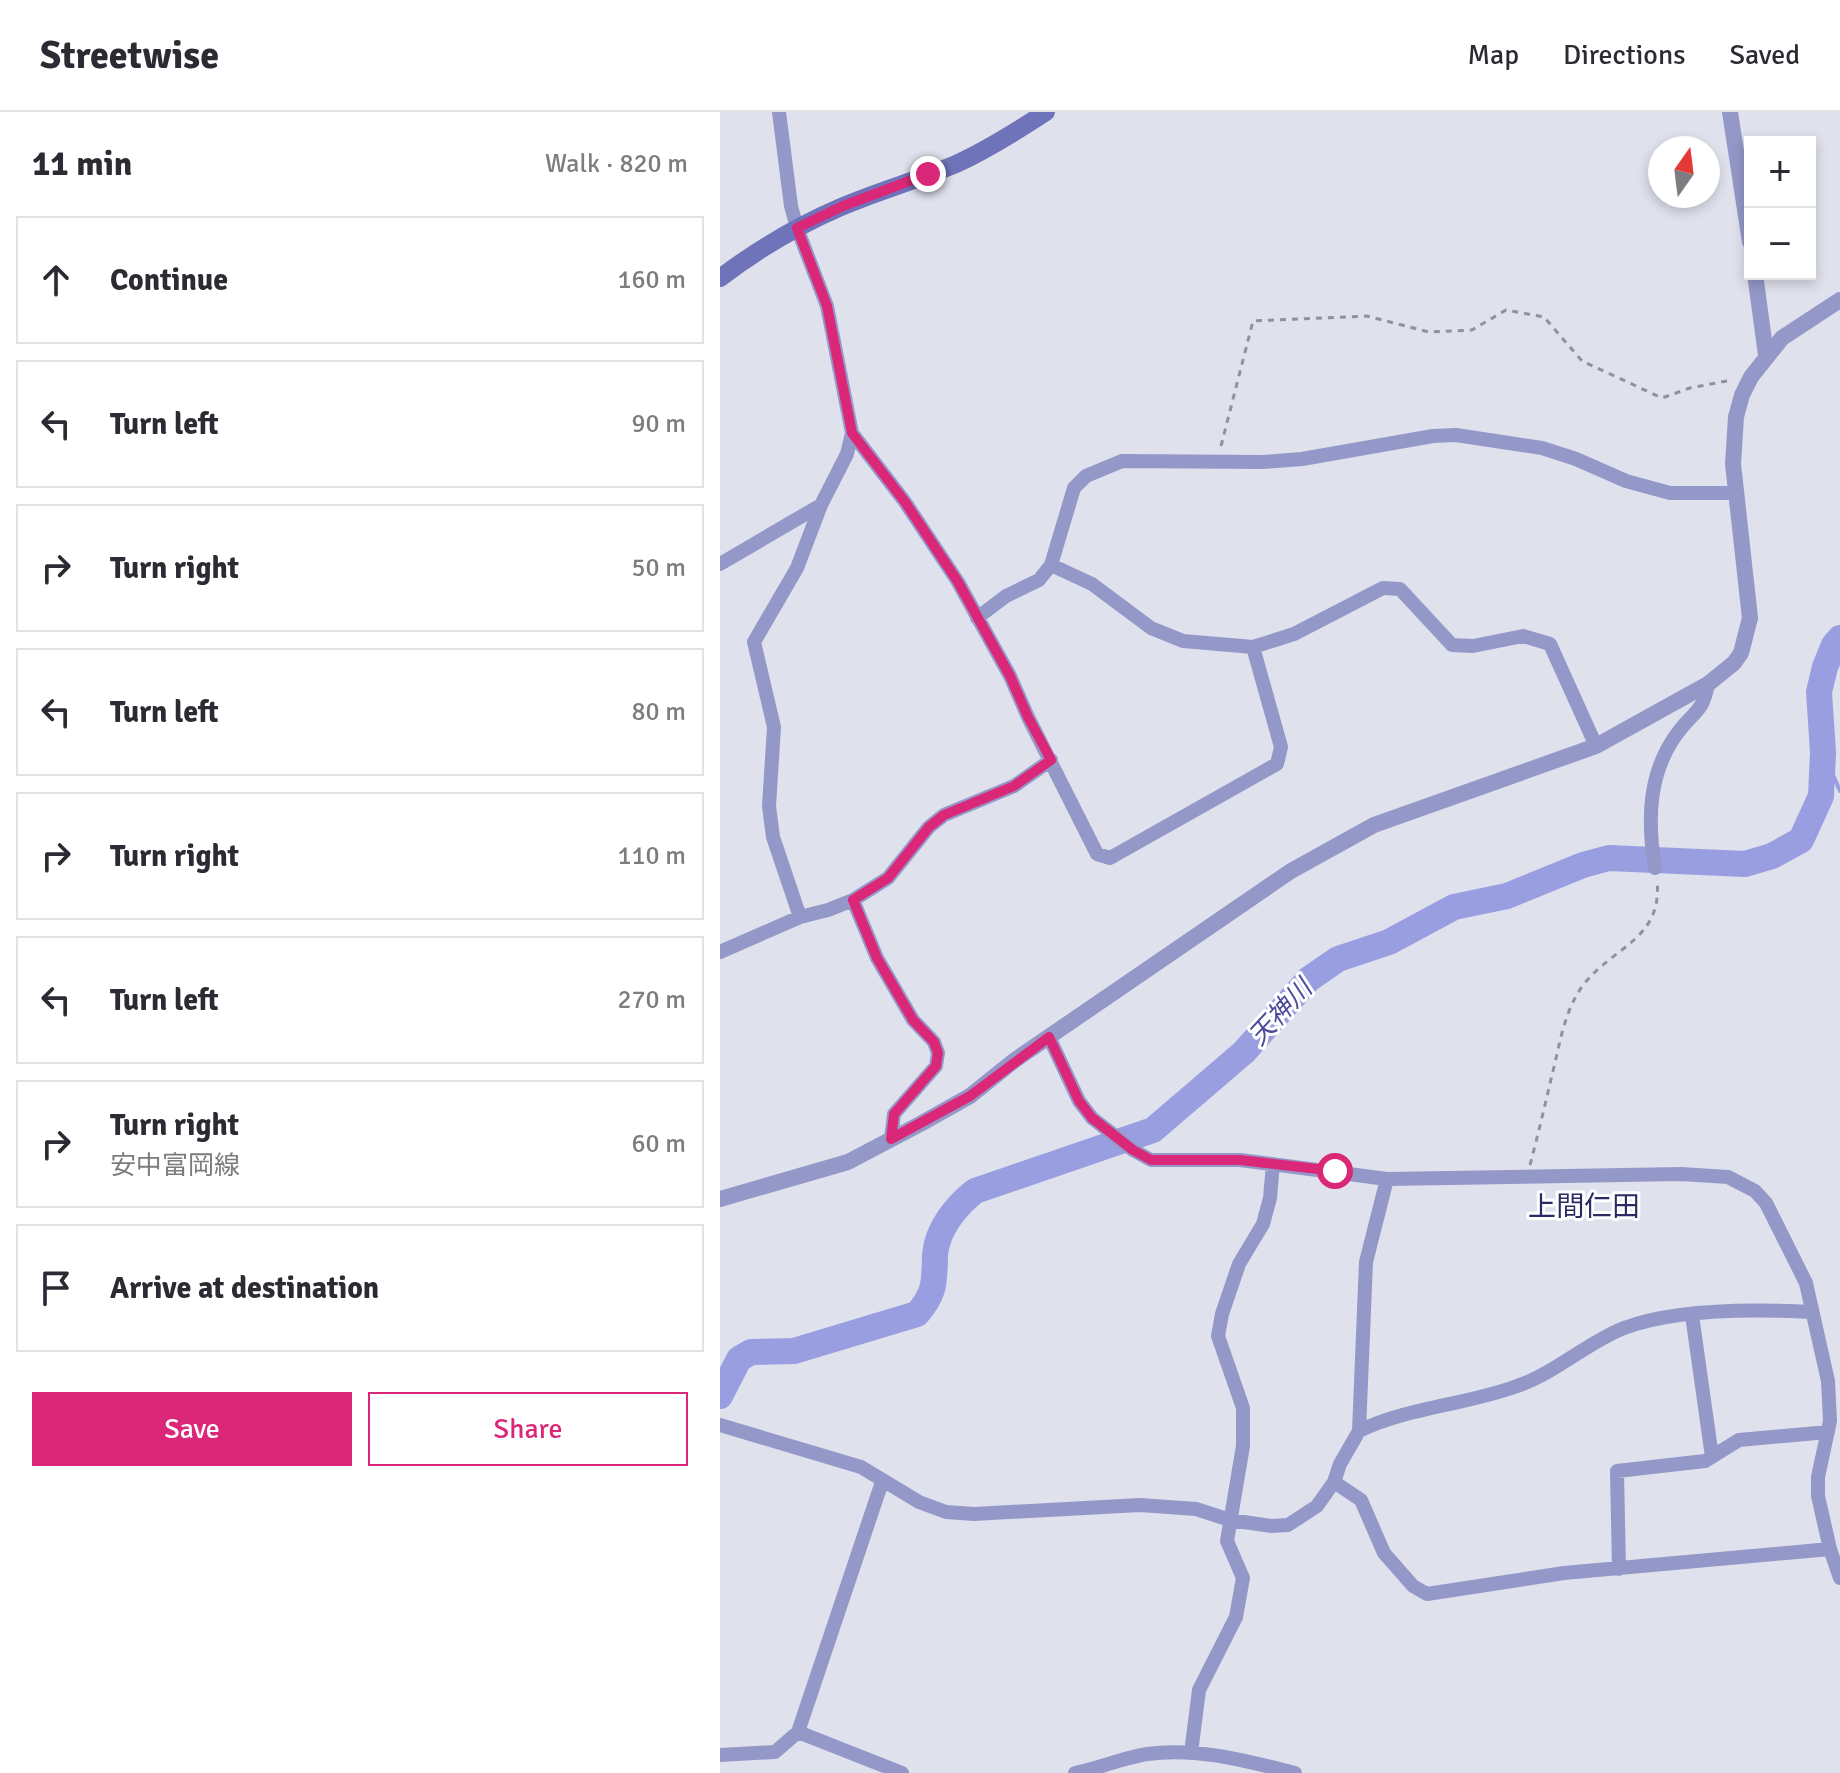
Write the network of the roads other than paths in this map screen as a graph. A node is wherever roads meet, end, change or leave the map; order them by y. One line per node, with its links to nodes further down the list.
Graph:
1 (779, 112): 5 (street)
2 (1046, 112): 5 (main road)
3 (1730, 112): 4 (street)
4 (1745, 208)
5 (797, 228): 6 (main road); 10 (street)
6 (720, 278)
7 (1756, 280): 9 (street)
8 (1840, 300): 9 (street)
9 (1766, 355): 11 (street)
10 (852, 433): 12 (street); 15 (street)
11 (1736, 493): 14 (street); 17 (street)
12 (821, 505): 13 (street); 22 (street)
13 (720, 564)
14 (1051, 565): 15 (street); 16 (street)
15 (977, 618): 19 (street)
16 (1253, 647): 18 (street); 19 (street)
17 (1708, 684): 18 (street); 20 (street)
18 (1596, 746): 24 (street)
19 (1051, 760): 21 (street)
20 (1655, 868)
21 (853, 900): 22 (street); 25 (street)
22 (800, 917): 23 (street)
23 (720, 952)
24 (1049, 1037): 25 (street); 26 (street)
25 (891, 1139): 28 (street)
26 (1273, 1164): 27 (street); 37 (street)
27 (1387, 1179): 29 (street); 33 (street)
28 (720, 1199)
29 (1812, 1312): 30 (street); 32 (street)
30 (1692, 1315): 33 (street); 34 (street)
31 (720, 1425): 35 (street)
32 (1833, 1425): 34 (street); 38 (street)
33 (1359, 1431): 36 (street)
34 (1712, 1457): 39 (street)
35 (882, 1482): 37 (street); 41 (street)
36 (1334, 1482): 37 (street); 39 (street)
37 (1230, 1520): 42 (street)
38 (1830, 1549): 39 (street); 40 (street)
39 (1619, 1569)
40 (1840, 1578)
41 (798, 1732): 43 (street); 45 (street)
42 (1191, 1753): 44 (street); 47 (street)
43 (720, 1755)
44 (1101, 1770): 46 (street)
45 (902, 1773)
46 (1075, 1773)
47 (1295, 1773)

